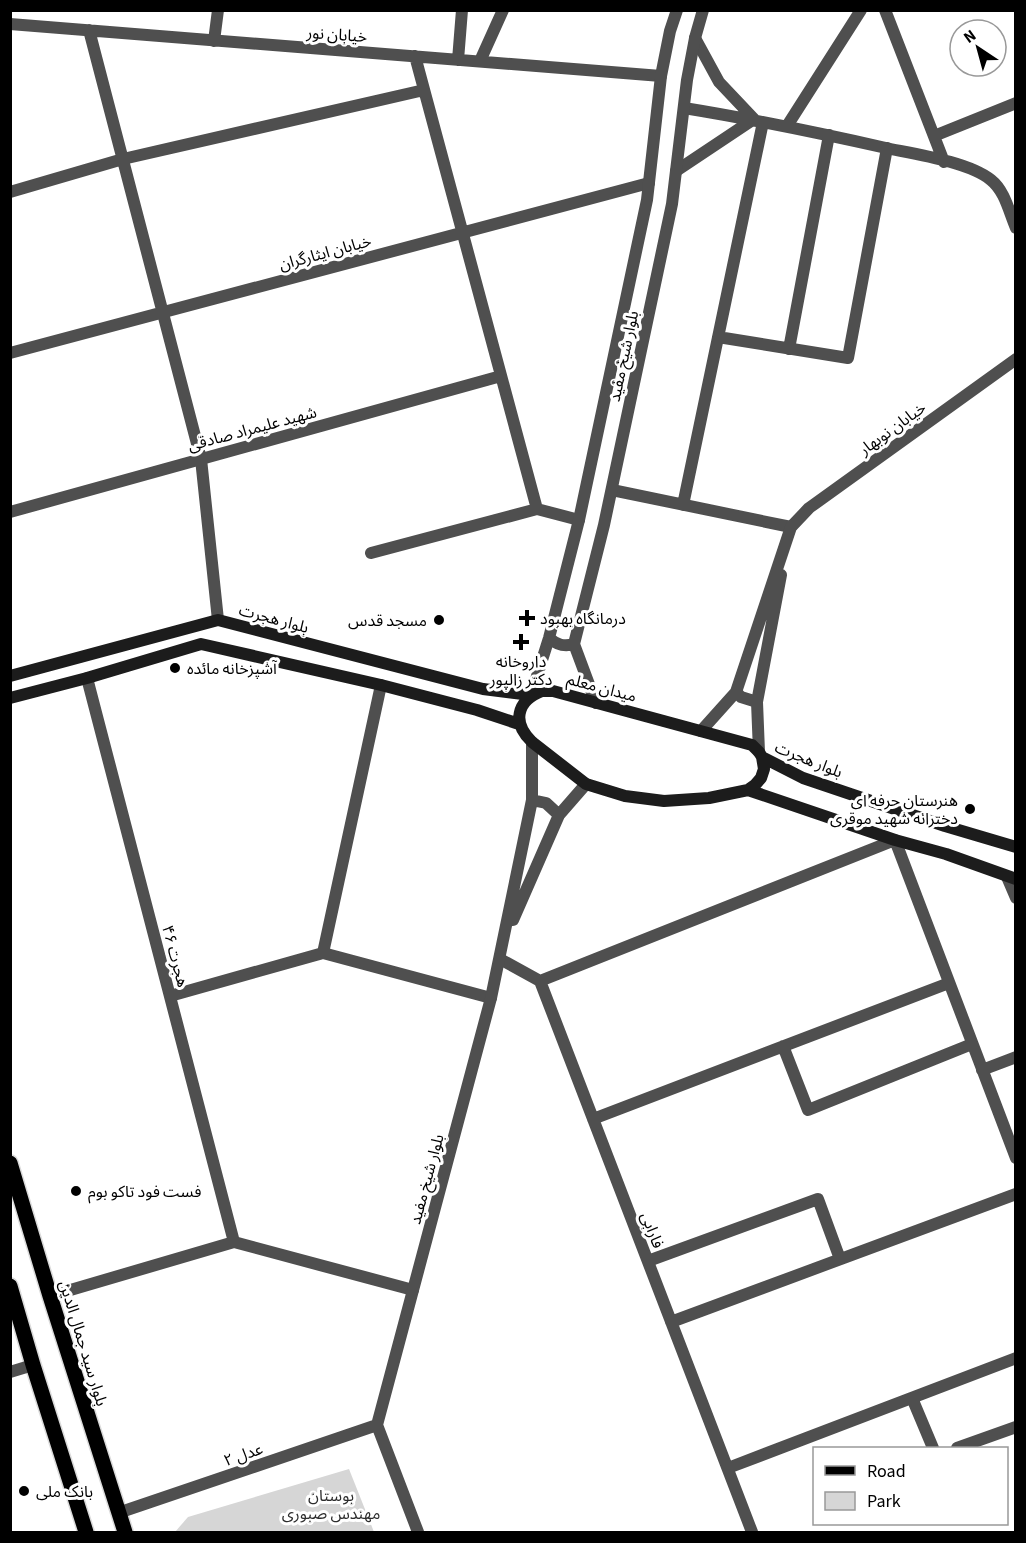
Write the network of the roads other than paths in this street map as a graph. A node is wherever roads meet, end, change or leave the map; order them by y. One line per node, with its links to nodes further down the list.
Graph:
1 (218, 10): 11 (street)
2 (462, 10): 13 (street)
3 (503, 10): 14 (street)
4 (677, 10): 15 (street, بلوار شیخ مفید)
5 (703, 10): 10 (street, بلوار شیخ مفید)
6 (861, 10): 20 (street)
7 (885, 10): 22 (street)
8 (10, 24): 9 (street, خیابان نور)
9 (89, 30): 11 (street, خیابان نور); 24 (street)
10 (695, 38): 18 (street, بلوار شیخ مفید); 19 (street)
11 (214, 41): 12 (street, خیابان نور)
12 (415, 56): 13 (street, خیابان نور); 16 (street)
13 (458, 60): 14 (street, خیابان نور)
14 (480, 61): 15 (street, خیابان نور)
15 (662, 76): 27 (street, بلوار شیخ مفید)
16 (424, 90): 24 (street); 30 (street)
17 (1016, 103): 22 (street)
18 (684, 108): 19 (street); 26 (street, بلوار شیخ مفید)
19 (758, 121): 20 (street); 26 (street); 32 (street)
20 (787, 126): 21 (street)
21 (829, 135): 23 (street); 33 (street)
22 (934, 136): 25 (street)
23 (887, 148): 25 (street); 33 (street)
24 (123, 159): 28 (street); 31 (street)
25 (944, 162): 29 (street)
26 (676, 171): 38 (street, بلوار شیخ مفید)
27 (648, 183): 30 (street, خیابان ایثارگران); 42 (street, بلوار شیخ مفید)
28 (10, 192)
29 (1016, 228)
30 (462, 232): 31 (street, خیابان ایثارگران); 36 (street)
31 (163, 313): 34 (street, خیابان ایثارگران); 37 (street)
32 (718, 337): 33 (street); 39 (street)
33 (789, 348)
34 (10, 353)
35 (1016, 359): 43 (street, خیابان نوبهار)
36 (501, 376): 37 (street, شهید علیمراد صادقی); 40 (street)
37 (201, 459): 41 (street, شهید علیمراد صادقی); 45 (street)
38 (612, 490): 39 (street); 47 (street, بلوار شیخ مفید)
39 (684, 505): 43 (street)
40 (537, 509): 42 (street); 44 (street)
41 (10, 512)
42 (579, 520): 46 (street, بلوار شیخ مفید)
43 (791, 527): 51 (street); 54 (street)
44 (370, 553)
45 (218, 620): 48 (main road, بلوار هجرت); 52 (main road, بلوار هجرت)
46 (549, 638): 47 (street); 52 (street, بلوار شیخ مفید)
47 (574, 644): 55 (street)
48 (10, 676)
49 (87, 678): 50 (main road); 53 (main road); 73 (street, هجرت ۴۶)
50 (381, 685): 56 (main road); 69 (street)
51 (736, 692): 54 (street); 57 (street)
52 (531, 695): 55 (main road, میدان معلم); 56 (main road)
53 (10, 698)
54 (757, 702): 59 (street)
55 (596, 703): 57 (main road, میدان معلم)
56 (519, 724): 58 (main road)
57 (701, 731): 59 (main road, میدان معلم)
58 (532, 742): 60 (main road); 62 (street)
59 (760, 755): 61 (main road); 65 (main road, بلوار هجرت)
60 (586, 784): 61 (main road); 63 (street)
61 (748, 790): 64 (main road)
62 (532, 800): 63 (street); 68 (street)
63 (559, 815): 68 (street)
64 (895, 840): 66 (main road); 71 (street); 72 (street)
65 (1016, 847)
66 (1012, 878): 67 (street)
67 (1016, 898)
68 (504, 940): 70 (street, بلوار شیخ مفید)
69 (323, 953): 73 (street); 74 (street)
70 (500, 959): 71 (street); 74 (street, بلوار شیخ مفید)
71 (540, 981): 79 (street, فارابی)
72 (949, 983): 75 (street); 76 (street)
73 (170, 996): 83 (street, هجرت ۴۶)
74 (491, 998): 87 (street, بلوار شیخ مفید)
75 (972, 1044): 76 (street); 78 (street)
76 (783, 1046): 79 (street)
77 (1016, 1057): 78 (street)
78 (982, 1070): 80 (street)
79 (593, 1119): 85 (street, فارابی)
80 (1016, 1158)
81 (10, 1163): 88 (main road, بلوار سید جمال الدین)
82 (1016, 1194): 84 (street)
83 (234, 1242): 87 (street); 88 (street)
84 (840, 1259): 85 (street); 89 (street)
85 (648, 1261): 89 (street, فارابی)
86 (10, 1286): 91 (main road)
87 (414, 1290): 94 (street, بلوار شیخ مفید)
88 (50, 1296): 99 (main road, بلوار سید جمال الدین)
89 (671, 1322): 98 (street, فارابی)
90 (1016, 1358): 93 (street); 98 (street)
91 (33, 1365): 92 (street); 100 (main road)
92 (10, 1372)
93 (912, 1398): 96 (street); 98 (street)
94 (377, 1425): 99 (street, عدل ۲); 102 (street)
95 (1016, 1426): 97 (street)
96 (932, 1447)
97 (962, 1447)
98 (728, 1468): 103 (street, فارابی)
99 (118, 1513): 101 (main road, بلوار سید جمال الدین)
100 (84, 1532)
101 (125, 1533)
102 (418, 1533)
103 (752, 1533)

